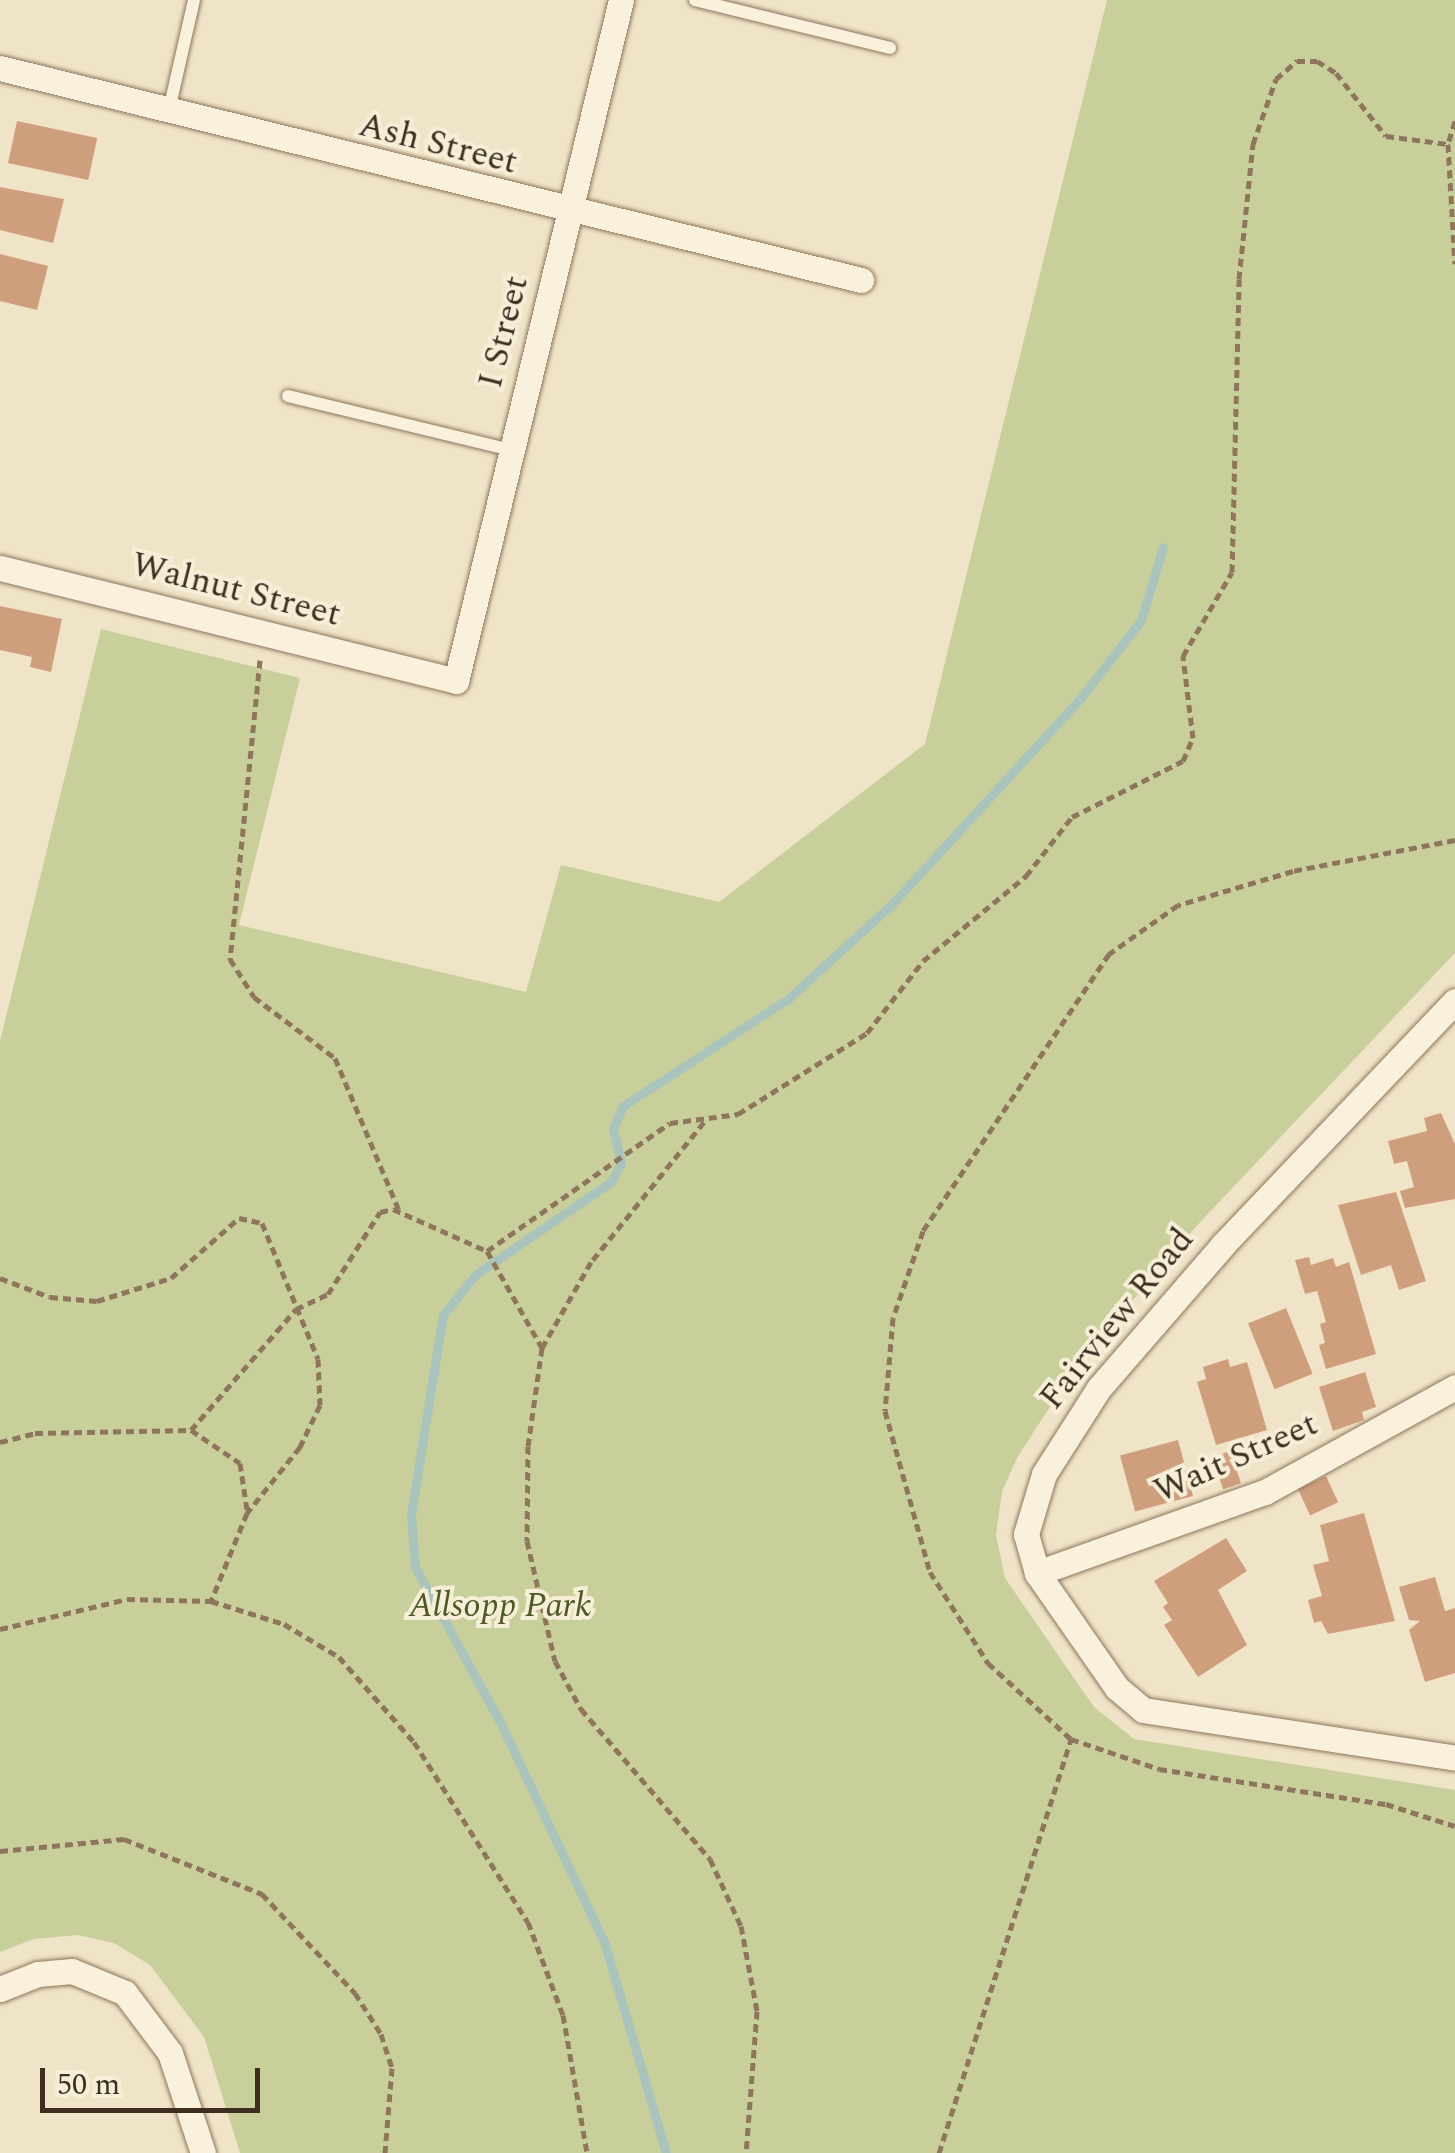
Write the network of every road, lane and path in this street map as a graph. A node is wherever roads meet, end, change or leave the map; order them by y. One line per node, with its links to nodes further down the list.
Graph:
1 (194, 0): 6 (lane)
2 (621, 0): 9 (street, I Street)
3 (695, 0): 4 (lane)
4 (890, 48)
5 (0, 68): 6 (street, Ash Street)
6 (168, 112): 9 (street, Ash Street)
7 (1455, 120): 8 (path)
8 (1448, 144): 10 (path); 18 (path)
9 (569, 212): 11 (street, Ash Street); 13 (street, I Street)
10 (1455, 264)
11 (862, 280)
12 (288, 396): 13 (lane)
13 (512, 450): 16 (street, I Street)
14 (0, 568): 15 (street, Walnut Street)
15 (263, 633): 16 (street, Walnut Street); 19 (path)
16 (456, 681)
17 (1455, 1001): 28 (street, Fairview Road)
18 (704, 1121): 20 (path); 23 (path)
19 (401, 1212): 20 (path); 22 (path)
20 (488, 1252): 23 (path)
21 (0, 1278): 22 (path)
22 (296, 1309): 25 (path); 27 (path)
23 (542, 1348): 38 (path)
24 (1455, 1387): 28 (street, Wait Street)
25 (191, 1430): 26 (path); 27 (path)
26 (0, 1442)
27 (247, 1513): 29 (path)
28 (1037, 1572): 32 (street, Fairview Road)
29 (211, 1601): 30 (path); 37 (path)
30 (0, 1628)
31 (1072, 1738): 39 (path)
32 (1455, 1758)
33 (0, 1851): 36 (path)
34 (0, 1990): 35 (street)
35 (203, 2153)
36 (385, 2153)
37 (587, 2153)
38 (746, 2153)
39 (939, 2153)

